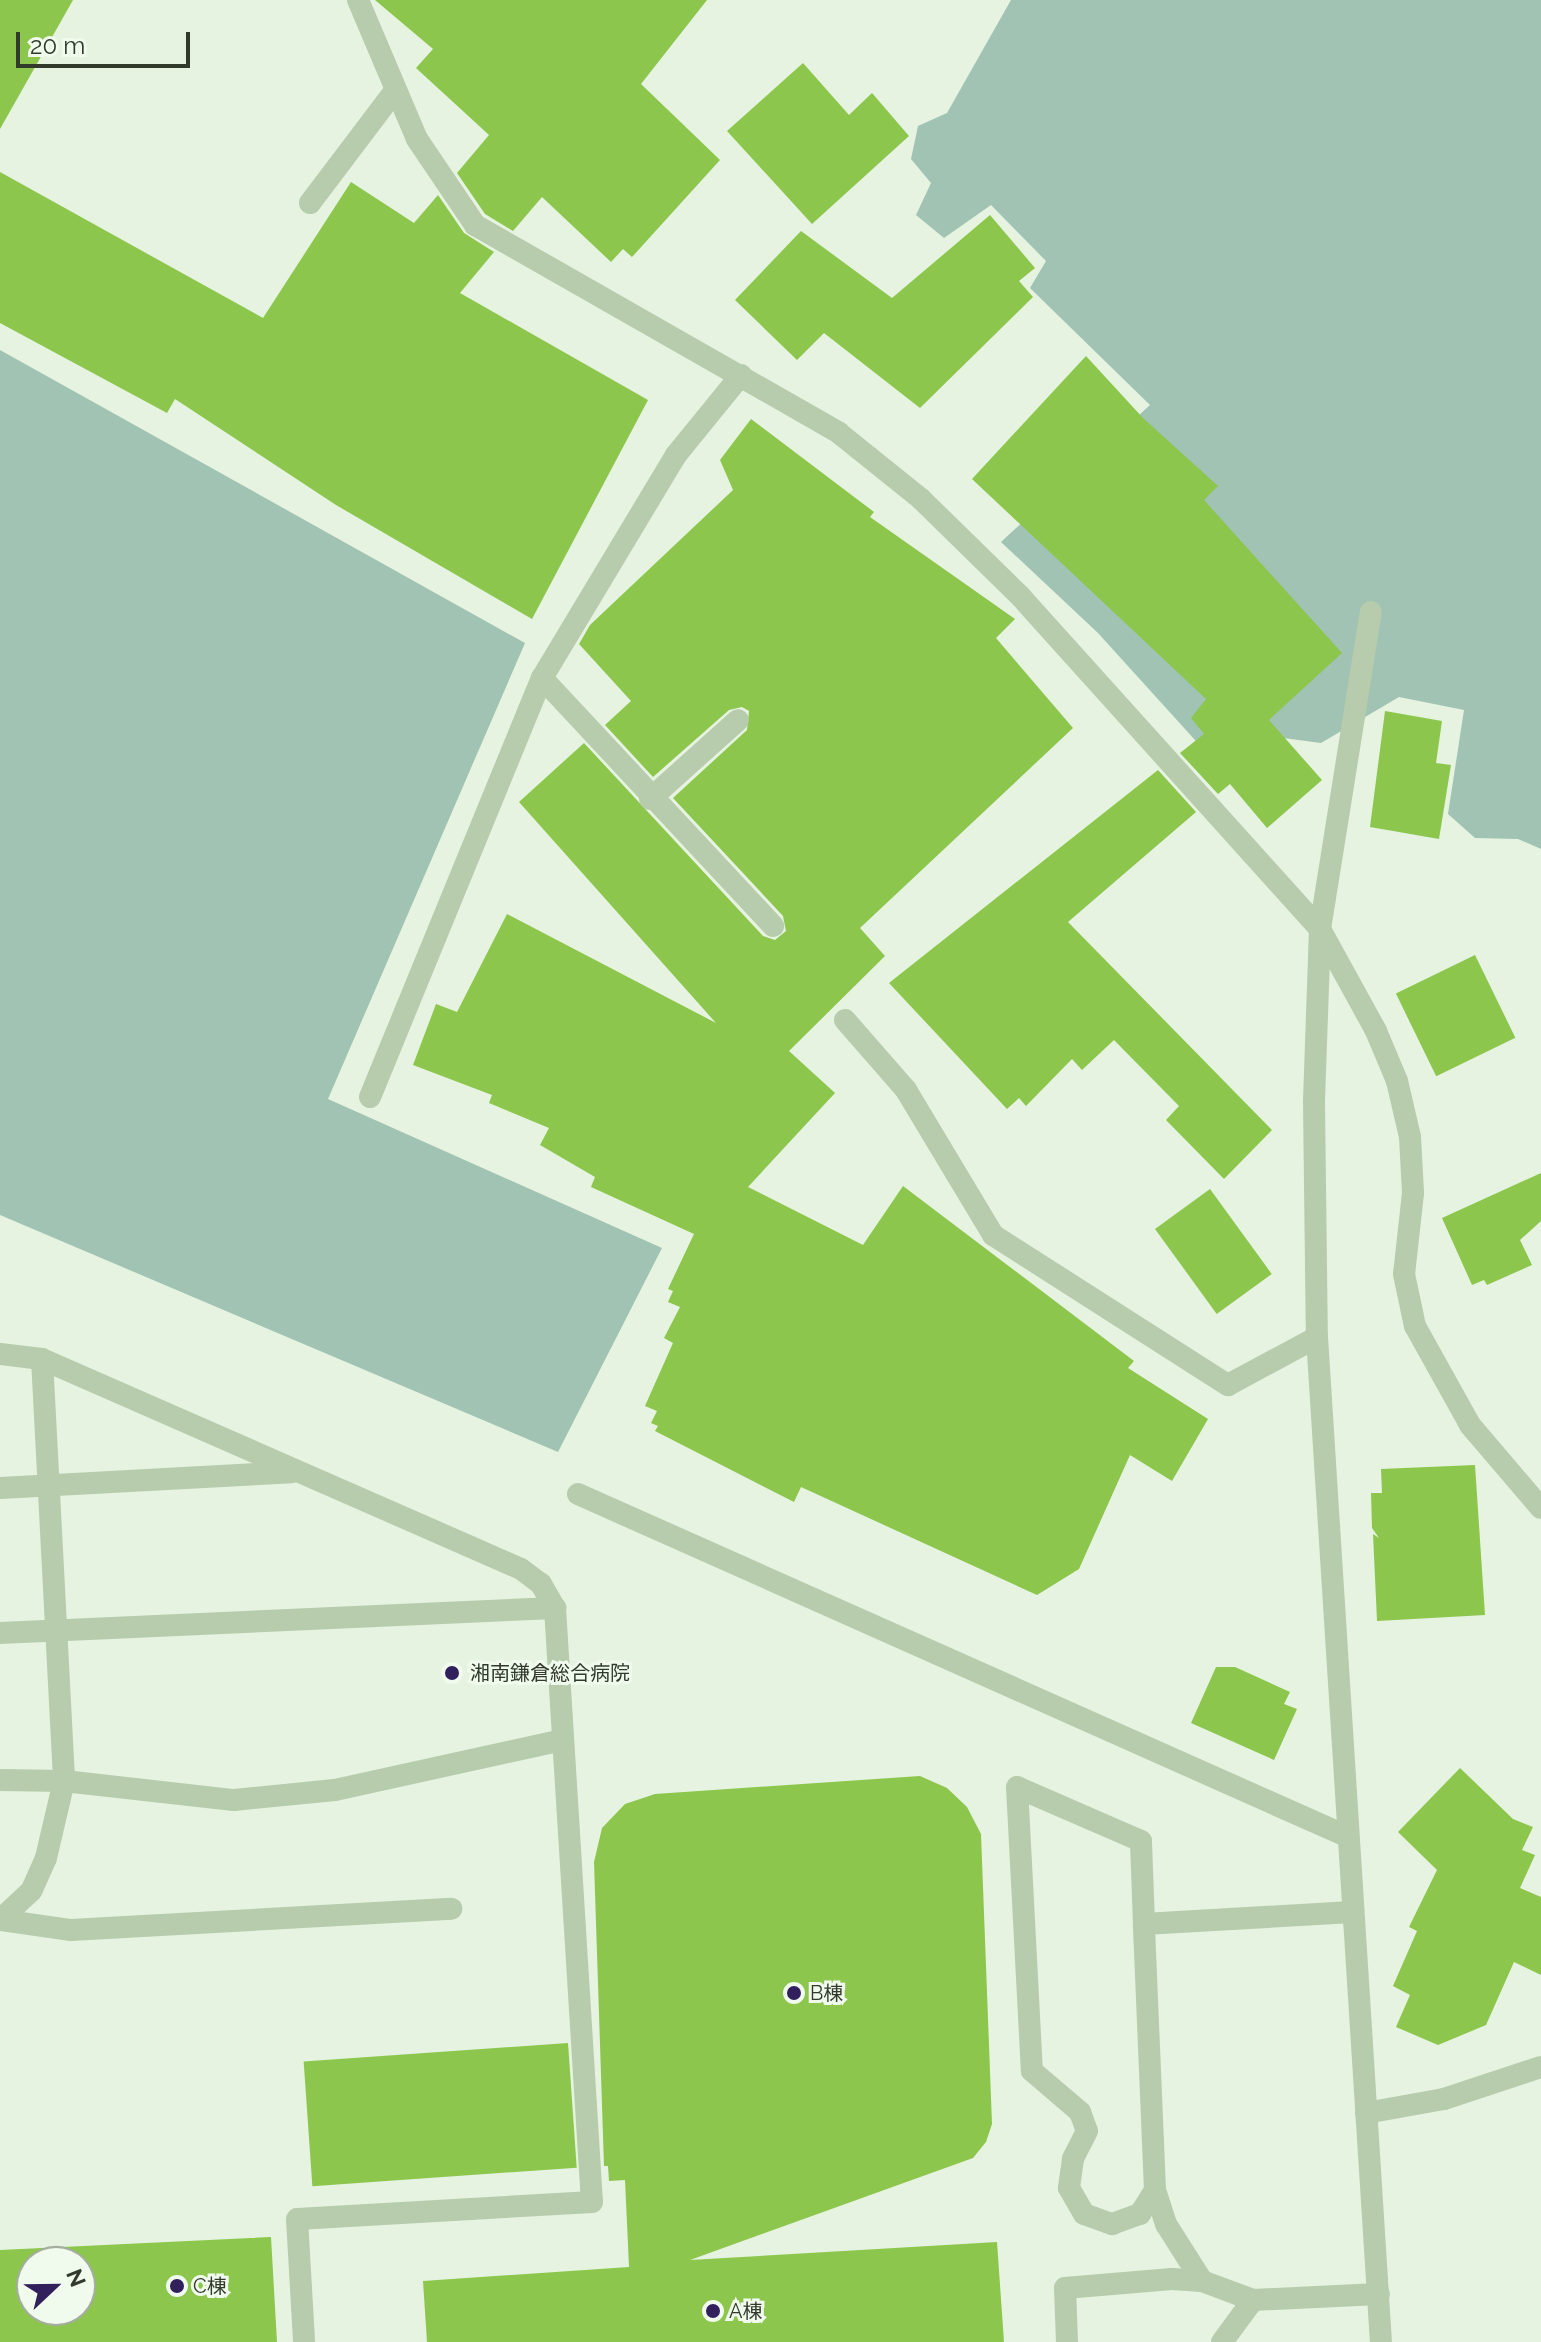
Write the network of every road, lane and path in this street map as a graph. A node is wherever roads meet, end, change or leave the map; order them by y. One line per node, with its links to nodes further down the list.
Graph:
1 (358, 0): 2 (street)
2 (394, 92): 3 (street); 4 (street)
3 (310, 203)
4 (741, 375): 6 (street); 10 (street)
5 (1371, 612): 10 (street)
6 (542, 678): 8 (street); 12 (street)
7 (738, 720): 8 (street)
8 (650, 799): 9 (street)
9 (773, 926)
10 (1320, 929): 13 (street); 20 (street)
11 (845, 1020): 13 (street)
12 (370, 1097)
13 (1317, 1337): 27 (street)
14 (0, 1354): 15 (street)
15 (42, 1359): 16 (street); 17 (street)
16 (297, 1471): 17 (street); 21 (street)
17 (50, 1485): 18 (street); 22 (street)
18 (0, 1488)
19 (578, 1494): 27 (street)
20 (1541, 1508)
21 (555, 1608): 22 (street); 24 (street)
22 (59, 1629): 23 (street); 26 (street)
23 (0, 1633)
24 (562, 1740): 26 (street); 38 (street)
25 (0, 1780): 26 (street)
26 (64, 1781): 30 (street)
27 (1346, 1836): 29 (street)
28 (451, 1909): 30 (street)
29 (1352, 1912): 31 (street); 33 (street)
30 (0, 1920)
31 (1144, 1924): 34 (street); 34 (street)
32 (1541, 2067): 33 (street)
33 (1366, 2113): 36 (street)
34 (1155, 2190): 35 (street)
35 (1202, 2281): 37 (street); 39 (street)
36 (1379, 2294): 37 (street); 41 (street)
37 (1253, 2300): 40 (street)
38 (304, 2342)
39 (1067, 2342)
40 (1222, 2342)
41 (1381, 2342)

